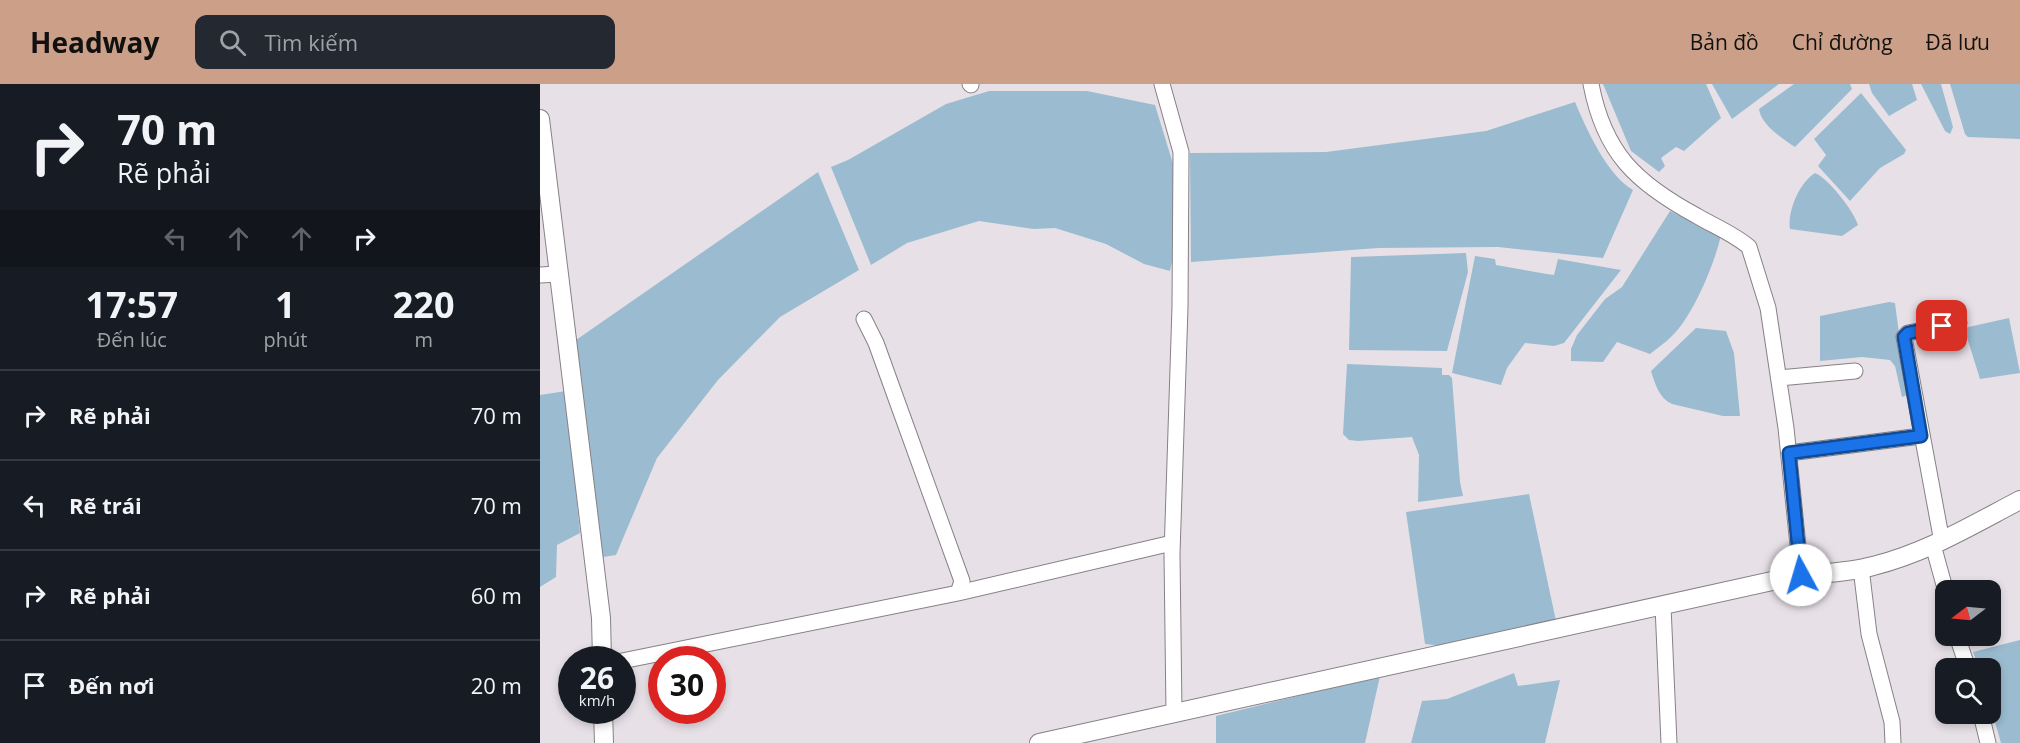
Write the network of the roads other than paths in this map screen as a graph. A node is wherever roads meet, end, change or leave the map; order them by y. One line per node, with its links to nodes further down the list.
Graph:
1 (1162, 84): 12 (street)
2 (1591, 84): 8 (street)
3 (540, 121): 4 (street)
4 (549, 275): 19 (street)
5 (864, 319): 17 (street)
6 (1959, 323): 9 (street)
7 (1855, 371): 8 (street)
8 (1779, 378): 10 (street)
9 (1921, 436): 10 (street); 13 (street)
10 (1789, 453): 15 (street)
11 (2020, 500): 13 (street)
12 (1172, 543): 17 (street); 21 (street)
13 (1937, 543): 14 (street); 16 (street)
14 (1861, 568): 15 (street); 27 (street)
15 (1801, 575): 18 (street)
16 (1944, 580)
17 (958, 593): 20 (street)
18 (1663, 606): 21 (street); 26 (street)
19 (602, 646)
20 (636, 658)
21 (1174, 713): 25 (street)
22 (603, 724): 24 (street)
23 (1983, 724): 28 (street)
24 (604, 743)
25 (1039, 743)
26 (1669, 743)
27 (1893, 743)
28 (1988, 743)

